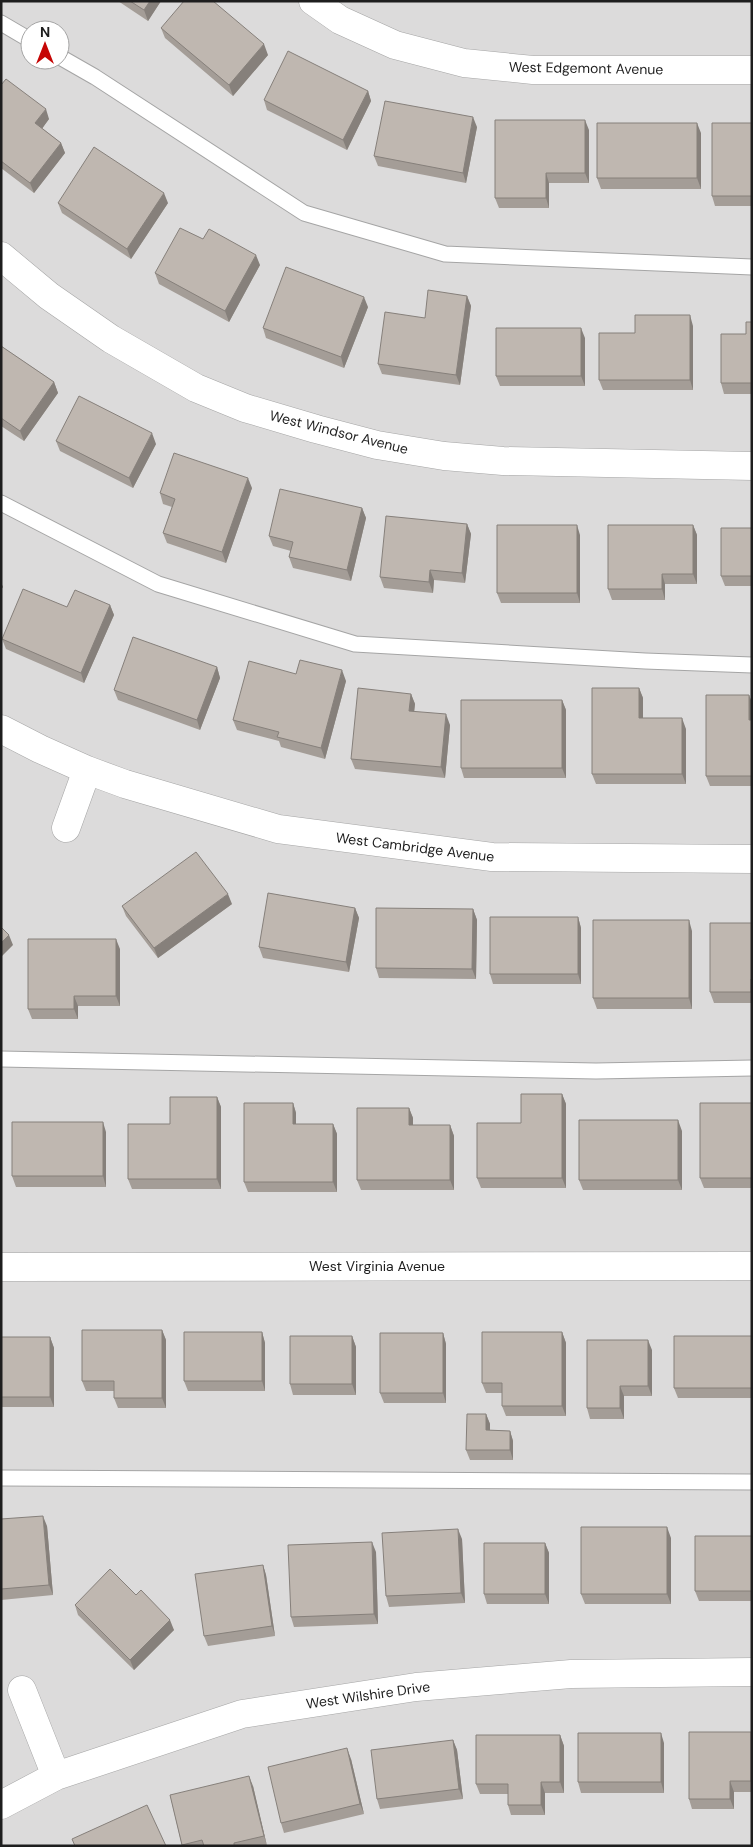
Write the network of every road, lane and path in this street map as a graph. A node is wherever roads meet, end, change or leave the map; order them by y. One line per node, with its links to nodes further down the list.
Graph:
1 (313, 1): 5 (street, West Edgemont Avenue)
2 (1, 23): 3 (lane)
3 (20, 34)
4 (70, 63): 7 (lane)
5 (752, 70)
6 (1, 256): 8 (street, West Windsor Avenue)
7 (752, 267)
8 (752, 466)
9 (1, 503): 10 (lane)
10 (752, 664)
11 (1, 729): 12 (street, West Cambridge Avenue)
12 (87, 770): 13 (street); 14 (street, West Cambridge Avenue)
13 (66, 828)
14 (752, 859)
15 (1, 1059): 16 (lane)
16 (752, 1068)
17 (752, 1266): 18 (street, West Virginia Avenue)
18 (1, 1267)
19 (1, 1478): 20 (lane)
20 (752, 1482)
21 (752, 1672): 23 (street, West Wilshire Drive)
22 (22, 1690): 23 (street)
23 (56, 1776): 24 (street, West Wilshire Drive)
24 (1, 1805)

